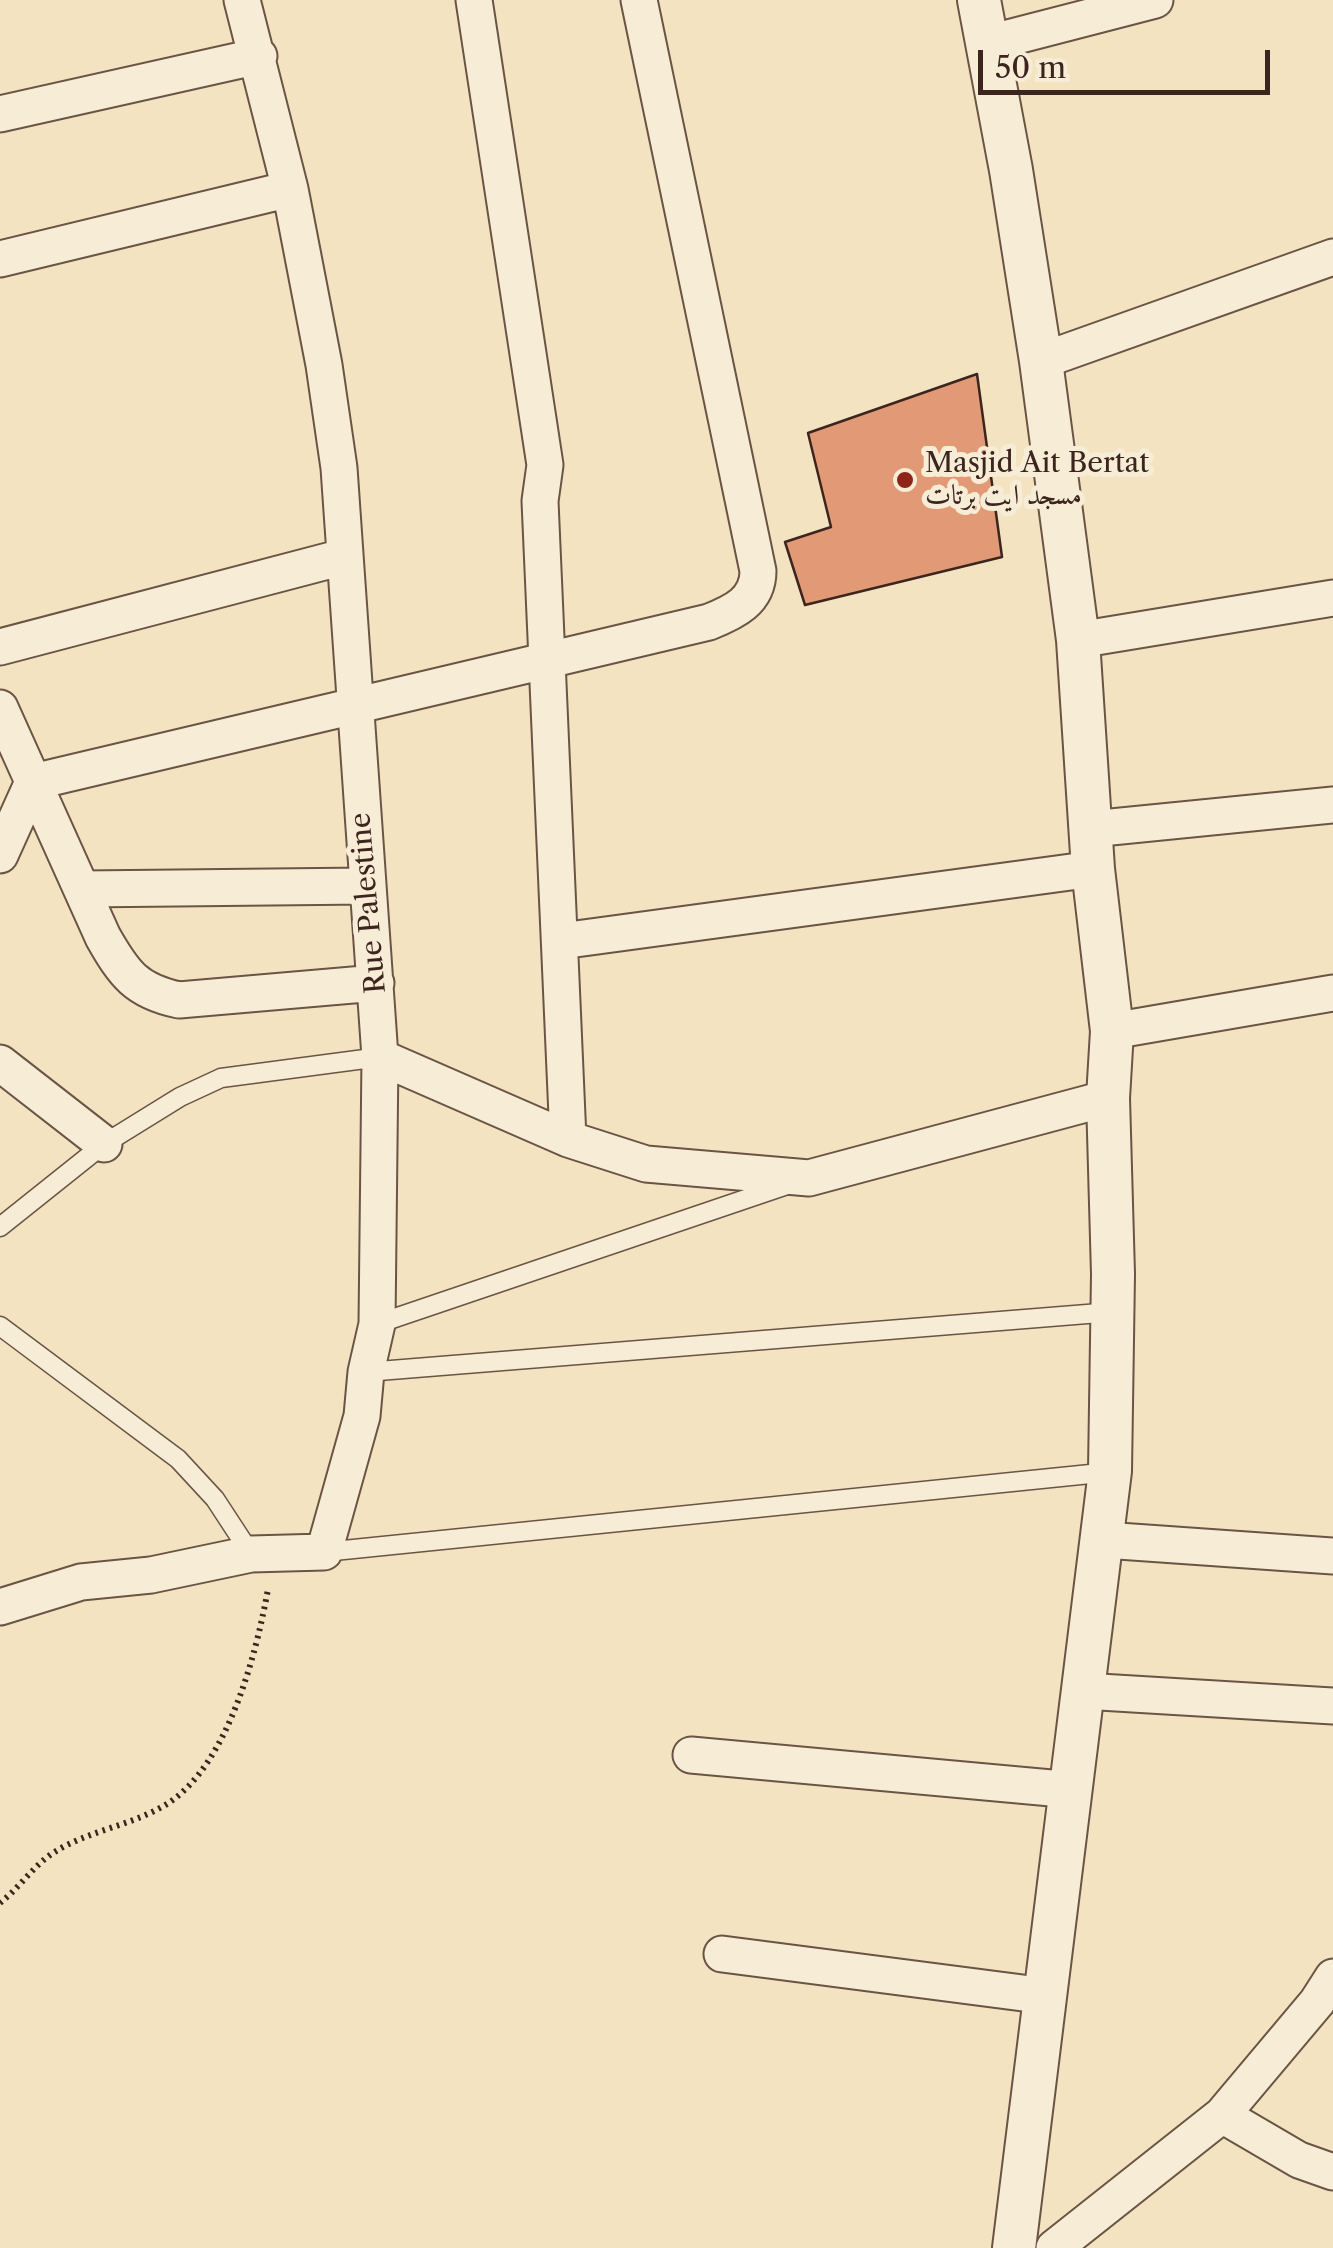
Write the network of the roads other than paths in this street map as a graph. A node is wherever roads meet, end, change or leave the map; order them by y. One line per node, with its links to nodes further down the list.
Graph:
1 (242, 0): 7 (street, Rue Palestine)
2 (474, 0): 17 (street)
3 (639, 0): 17 (street)
4 (979, 0): 6 (street)
5 (1155, 0): 6 (street)
6 (989, 43): 12 (street)
7 (259, 56): 8 (street); 9 (street, Rue Palestine)
8 (0, 114)
9 (290, 189): 11 (street); 13 (street, Rue Palestine)
10 (1333, 257): 12 (street)
11 (0, 259)
12 (1040, 360): 15 (street)
13 (343, 557): 16 (street); 18 (street, Rue Palestine)
14 (1333, 598): 15 (street)
15 (1078, 640): 22 (street)
16 (0, 647)
17 (546, 661): 18 (street); 26 (street)
18 (354, 707): 20 (street); 24 (street, Rue Palestine)
19 (0, 708): 20 (street)
20 (33, 782): 23 (street); 25 (street)
21 (1333, 805): 22 (street)
22 (1092, 849): 26 (street); 29 (street)
23 (0, 854)
24 (366, 886): 25 (street); 27 (street, Rue Palestine)
25 (82, 889): 27 (street)
26 (561, 941): 33 (street)
27 (376, 983): 30 (street, Rue Palestine)
28 (1333, 993): 29 (street)
29 (1112, 1031): 32 (street)
30 (380, 1056): 33 (street); 34 (lane); 38 (street, Rue Palestine)
31 (0, 1063): 34 (street)
32 (1108, 1098): 35 (street); 37 (street)
33 (568, 1140): 35 (street)
34 (104, 1144): 36 (lane)
35 (809, 1178): 38 (lane)
36 (0, 1228)
37 (1112, 1312): 40 (lane); 41 (street)
38 (377, 1324): 40 (street, Rue Palestine)
39 (0, 1326): 44 (lane)
40 (366, 1372): 43 (street, Rue Palestine)
41 (1110, 1472): 42 (street); 43 (lane)
42 (1104, 1540): 45 (street); 47 (street)
43 (324, 1552): 44 (street)
44 (263, 1554): 46 (street)
45 (1333, 1556)
46 (0, 1607)
47 (1084, 1690): 48 (street); 50 (street)
48 (1333, 1706)
49 (692, 1754): 50 (street)
50 (1073, 1790): 53 (street)
51 (722, 1954): 53 (street)
52 (1333, 1977): 54 (street)
53 (1046, 1996): 58 (street)
54 (1222, 2115): 56 (street); 59 (street)
55 (1333, 2145): 56 (street)
56 (1299, 2160): 57 (street)
57 (1333, 2172)
58 (1014, 2248)
59 (1054, 2248)

